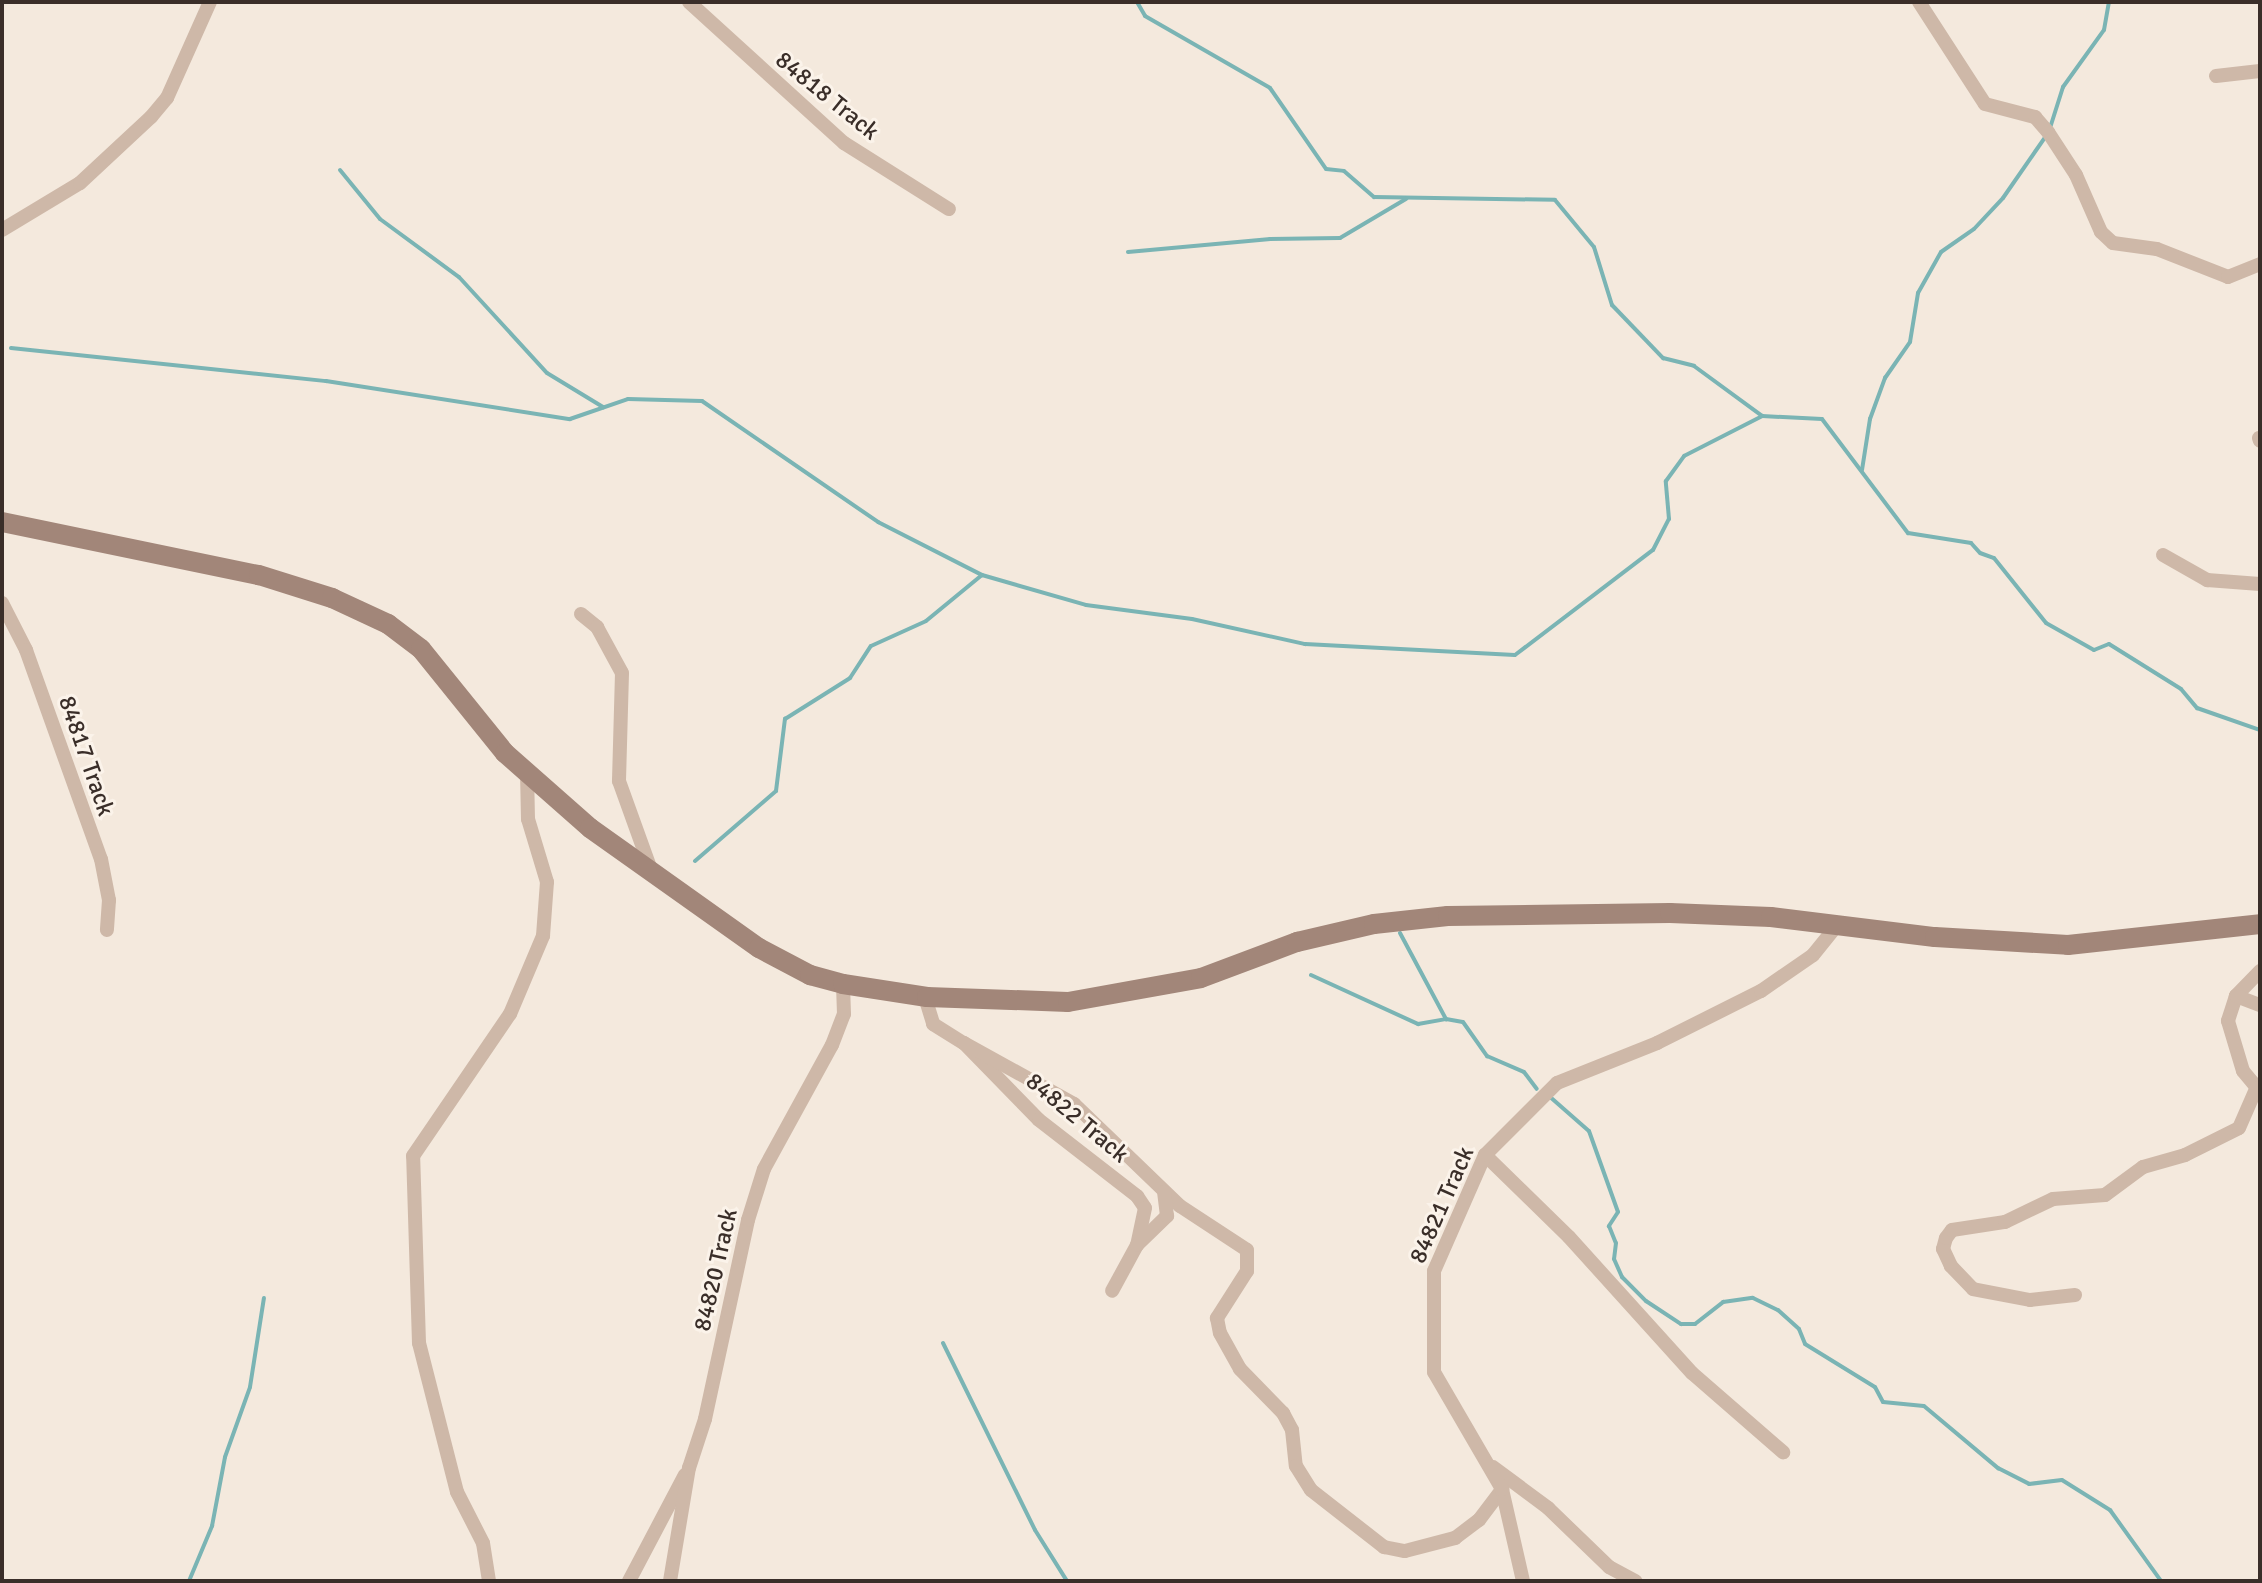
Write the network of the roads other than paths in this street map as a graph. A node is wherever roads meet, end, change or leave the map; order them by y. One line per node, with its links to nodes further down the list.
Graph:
1 (210, 2): 7 (street)
2 (689, 2): 6 (street, 84818 Track)
3 (1919, 2): 8 (street)
4 (2260, 71): 5 (street)
5 (2216, 76)
6 (949, 209)
7 (2, 230)
8 (2260, 264)
9 (2, 522): 14 (street)
10 (2163, 555): 11 (street)
11 (2260, 584)
12 (2, 603): 18 (street, 84817 Track)
13 (581, 614): 15 (street)
14 (527, 773): 15 (street); 35 (street)
15 (650, 867): 20 (street)
16 (1838, 924): 17 (street); 22 (street); 26 (street, 84821 Track)
17 (2260, 924)
18 (107, 930)
19 (2260, 971): 21 (street)
20 (843, 984): 22 (street); 33 (street, 84820 Track)
21 (2236, 996): 23 (street); 25 (street)
22 (925, 997): 24 (street, 84822 Track)
23 (2260, 1005)
24 (964, 1043): 27 (street); 28 (street, 84822 Track)
25 (2258, 1090): 30 (street)
26 (1485, 1155): 31 (street); 32 (street, 84821 Track)
27 (1163, 1192): 28 (street); 34 (street)
28 (1137, 1245): 29 (street, 84822 Track)
29 (1112, 1291)
30 (2075, 1295)
31 (1783, 1452)
32 (1493, 1467): 34 (street, 84821 Track); 39 (street)
33 (689, 1468): 36 (street); 37 (street, 84820 Track)
34 (1502, 1489): 38 (street, 84821 Track)
35 (489, 1581)
36 (629, 1581)
37 (670, 1581)
38 (1523, 1581)
39 (1635, 1581)

